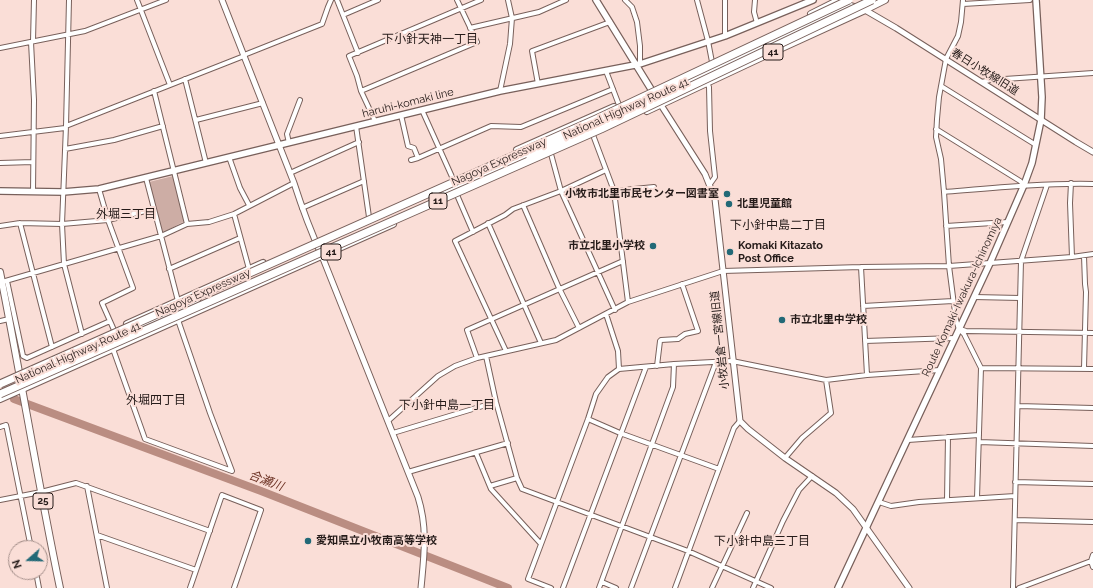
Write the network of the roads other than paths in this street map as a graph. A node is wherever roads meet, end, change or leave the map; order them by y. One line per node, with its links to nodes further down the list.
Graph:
1 (34, 0): 37 (street)
2 (68, 0): 35 (street)
3 (137, 0): 28 (street)
4 (166, 0): 28 (street)
5 (222, 0): 41 (street)
6 (331, 0): 41 (street)
7 (337, 0): 30 (street)
8 (378, 0): 30 (street)
9 (457, 0): 27 (street)
10 (482, 0): 27 (street)
11 (508, 0): 31 (street)
12 (566, 0): 31 (street)
13 (596, 0): 32 (main road)
14 (626, 0): 44 (street)
15 (697, 0): 38 (street)
16 (725, 0): 36 (street)
17 (754, 0): 33 (street)
18 (811, 0): 33 (main road, haruhi-komaki line)
19 (839, 0): 43 (main road, National Highway Route 41 / 41)
20 (849, 0): 29 (main road); 149 (highway, Nagoya Expressway / 11, bridge)
21 (872, 0): 26 (highway, Nagoya Expressway / 11, bridge)
22 (885, 0): 29 (main road, National Highway Route 41 / 41)
23 (1030, 0): 25 (street)
24 (1036, 0): 47 (main road, Route Komaki-Iwakura-Ichinomiya)
25 (963, 2): 42 (street)
26 (856, 8): 126 (highway, bridge); 197 (highway, Nagoya Expressway / 11, bridge)
27 (461, 9): 34 (street); 40 (street)
28 (140, 10): 35 (street); 52 (street)
29 (865, 10): 42 (street, 春日小牧線旧道); 50 (main road, National Highway Route 41 / 41)
30 (343, 15): 40 (street)
31 (512, 18): 34 (street); 58 (street)
32 (610, 22): 44 (main road); 51 (street)
33 (757, 23): 36 (main road, haruhi-komaki line)
34 (470, 28): 57 (street)
35 (67, 35): 37 (street); 70 (street)
36 (725, 36): 38 (main road, haruhi-komaki line)
37 (32, 42): 39 (street); 72 (street)
38 (708, 42): 43 (street); 44 (main road, haruhi-komaki line)
39 (0, 48)
40 (358, 53): 57 (street)
41 (244, 56): 48 (street); 60 (street)
42 (946, 60): 49 (street, 春日小牧線旧道); 53 (street)
43 (712, 62): 55 (main road, National Highway Route 41 / 41)
44 (638, 64): 45 (main road, haruhi-komaki line); 55 (main road)
45 (606, 70): 51 (main road, haruhi-komaki line); 54 (street)
46 (1093, 73): 47 (street)
47 (1042, 76): 49 (street); 66 (main road, Route Komaki-Iwakura-Ichinomiya)
48 (185, 79): 52 (street); 65 (street)
49 (982, 82): 66 (street, 春日小牧線旧道)
50 (707, 83): 62 (main road, National Highway Route 41 / 41); 97 (street)
51 (538, 84): 58 (main road, haruhi-komaki line)
52 (170, 85): 56 (street)
53 (941, 86): 71 (street); 78 (street)
54 (613, 89): 61 (street); 80 (street)
55 (652, 90): 61 (main road, National Highway Route 41 / 41); 62 (main road)
56 (154, 91): 68 (street); 70 (street)
57 (361, 91): 67 (street)
58 (500, 91): 63 (main road, haruhi-komaki line)
59 (300, 100): 76 (street)
60 (263, 102): 65 (street); 77 (street)
61 (619, 105): 93 (main road, National Highway Route 41 / 41)
62 (661, 105): 73 (main road, National Highway Route 41 / 41); 97 (street, 小牧岩倉一宮線旧道)
63 (422, 110): 64 (main road, haruhi-komaki line); 80 (street)
64 (401, 115): 67 (main road, haruhi-komaki line); 84 (street)
65 (196, 120): 88 (street)
66 (1041, 120): 78 (main road, Route Komaki-Iwakura-Ichinomiya); 81 (street, 春日小牧線旧道)
67 (375, 121): 69 (main road, haruhi-komaki line)
68 (163, 126): 79 (street); 90 (street)
69 (356, 126): 75 (street); 76 (main road, haruhi-komaki line)
70 (66, 127): 72 (street); 79 (street)
71 (936, 129): 99 (street); 108 (street)
72 (34, 132): 74 (street); 86 (street)
73 (593, 135): 82 (main road, National Highway Route 41 / 41); 89 (street)
74 (0, 136)
75 (359, 142): 91 (street); 94 (street)
76 (289, 143): 77 (main road, haruhi-komaki line)
77 (279, 145): 83 (main road, haruhi-komaki line); 91 (street)
78 (1037, 145): 99 (main road, Route Komaki-Iwakura-Ichinomiya)
79 (65, 149): 107 (street)
80 (439, 149): 84 (street); 93 (street)
81 (1093, 152)
82 (551, 154): 104 (street); 109 (main road, National Highway Route 41 / 41)
83 (229, 157): 88 (main road, haruhi-komaki line); 110 (street)
84 (418, 158): 85 (street)
85 (411, 160)
86 (33, 162): 87 (street); 106 (street)
87 (0, 163)
88 (206, 163): 90 (main road, haruhi-komaki line)
89 (606, 170): 104 (street); 105 (street)
90 (174, 171): 92 (main road, haruhi-komaki line); 121 (street)
91 (290, 174): 95 (street)
92 (146, 178): 102 (main road, haruhi-komaki line); 112 (street)
93 (453, 179): 115 (main road, National Highway Route 41 / 41)
94 (364, 181): 113 (street); 115 (street)
95 (294, 183): 110 (street); 113 (street)
96 (1072, 183): 98 (street); 100 (street); 133 (street)
97 (710, 184): 143 (street, 小牧岩倉一宮線旧道)
98 (1093, 184)
99 (1024, 185): 100 (street); 108 (street); 117 (main road, Route Komaki-Iwakura-Ichinomiya)
100 (1047, 185): 135 (street)
101 (654, 188): 105 (street)
102 (99, 189): 107 (main road, haruhi-komaki line); 116 (street)
103 (0, 191): 106 (main road, haruhi-komaki line)
104 (561, 191): 111 (street); 142 (street)
105 (614, 191): 134 (street)
106 (33, 192): 107 (main road, haruhi-komaki line)
107 (63, 192): 120 (street)
108 (944, 192): 123 (street)
109 (458, 195): 124 (street); 126 (main road, National Highway Route 41 / 41)
110 (249, 205): 114 (street)
111 (523, 205): 119 (street); 148 (street)
112 (154, 208): 116 (street); 125 (street)
113 (302, 208): 128 (street)
114 (234, 214): 121 (street); 127 (street)
115 (369, 217): 128 (main road, National Highway Route 41 / 41)
116 (108, 220): 120 (street); 129 (street)
117 (1008, 222): 123 (street); 136 (main road, Route Komaki-Iwakura-Ichinomiya)
118 (20, 223): 120 (street); 122 (street); 145 (street)
119 (488, 223): 124 (street); 155 (street)
120 (62, 224): 137 (street)
121 (187, 224): 125 (street)
122 (0, 226)
123 (946, 226): 138 (street)
124 (473, 232): 161 (street)
125 (160, 236): 129 (street); 140 (street)
126 (368, 236): 131 (main road, National Highway Route 41 / 41)
127 (240, 238): 140 (street); 141 (street)
128 (315, 241): 131 (street); 141 (main road, National Highway Route 41 / 41)
129 (118, 249): 137 (street); 163 (street)
130 (1093, 254): 132 (street)
131 (322, 256): 160 (main road, National Highway Route 41 / 41); 204 (street)
132 (1084, 256): 133 (street); 168 (street)
133 (1072, 257): 135 (street)
134 (622, 260): 142 (street); 154 (street)
135 (1021, 261): 136 (street); 151 (street)
136 (990, 263): 138 (street); 150 (main road, Route Komaki-Iwakura-Ichinomiya)
137 (64, 264): 145 (street); 170 (street)
138 (949, 266): 139 (street); 153 (street)
139 (861, 267): 143 (street); 156 (street)
140 (169, 269): 152 (street)
141 (249, 269): 152 (main road, National Highway Route 41 / 41)
142 (598, 271): 148 (street); 157 (street)
143 (723, 271): 147 (street); 179 (street, 小牧岩倉一宮線旧道)
144 (0, 272): 146 (main road, 25)
145 (34, 273): 146 (street); 174 (street)
146 (4, 281): 159 (main road, 25); 174 (street)
147 (682, 284): 154 (street); 182 (street)
148 (559, 288): 155 (street); 164 (street)
149 (200, 295): 194 (highway, Nagoya Expressway / 11, bridge); 195 (highway)
150 (974, 297): 151 (street); 165 (main road, Route Komaki-Iwakura-Ichinomiya)
151 (1020, 298): 167 (street)
152 (178, 301): 166 (main road, National Highway Route 41 / 41)
153 (953, 301): 156 (street); 165 (street)
154 (628, 302): 157 (street)
155 (524, 304): 161 (street); 173 (street)
156 (863, 306): 172 (street)
157 (615, 310): 158 (street)
158 (606, 314): 164 (street); 186 (street)
159 (9, 319): 162 (street); 190 (main road, 25)
160 (178, 320): 175 (main road, National Highway Route 41 / 41); 175 (street)
161 (491, 320): 176 (street); 178 (street)
162 (0, 321)
163 (110, 321): 166 (street); 170 (street)
164 (578, 328): 173 (street)
165 (960, 329): 167 (street); 171 (main road, Route Komaki-Iwakura-Ichinomiya); 184 (street)
166 (114, 330): 190 (main road, National Highway Route 41 / 41)
167 (1019, 332): 168 (street); 187 (street)
168 (1086, 333): 169 (street); 185 (street)
169 (1093, 333)
170 (82, 334): 174 (street)
171 (955, 338): 172 (street); 189 (main road, Route Komaki-Iwakura-Ichinomiya)
172 (865, 341): 191 (street)
173 (542, 343): 176 (street)
174 (52, 347)
175 (113, 349): 196 (main road, National Highway Route 41 / 41)
176 (506, 351): 177 (street)
177 (486, 356): 178 (street); 199 (street)
178 (477, 358): 204 (street)
179 (732, 360): 180 (street); 193 (street); 203 (street, 小牧岩倉一宮線旧道)
180 (716, 362): 181 (street); 217 (street)
181 (674, 364): 182 (street); 213 (street)
182 (657, 366): 183 (street)
183 (646, 367): 186 (street); 207 (street)
184 (981, 368): 187 (street); 208 (street)
185 (1084, 368): 187 (street); 188 (street)
186 (619, 369): 202 (street)
187 (1018, 369): 200 (street)
188 (1093, 369)
189 (940, 370): 191 (street); 210 (main road, Route Komaki-Iwakura-Ichinomiya)
190 (19, 372): 192 (main road, National Highway Route 41 / 41); 196 (main road, 25)
191 (867, 375): 193 (street)
192 (0, 380)
193 (826, 380): 218 (street)
194 (0, 384)
195 (0, 388)
196 (22, 390): 198 (main road, National Highway Route 41 / 41); 227 (main road, 25)
197 (0, 394)
198 (0, 399)
199 (496, 402): 206 (street); 212 (street)
200 (1018, 406): 201 (street); 214 (street)
201 (1093, 408)
202 (588, 420): 207 (street); 233 (street)
203 (740, 420): 218 (street); 219 (street)
204 (388, 421): 206 (street)
205 (0, 427): 228 (street)
206 (393, 433): 220 (street)
207 (620, 433): 213 (street); 236 (street)
208 (979, 435): 209 (street); 211 (street)
209 (948, 437): 210 (street); 232 (street)
210 (908, 440): 234 (main road, Route Komaki-Iwakura-Ichinomiya)
211 (979, 442): 214 (street); 230 (street)
212 (508, 443): 216 (street); 222 (street)
213 (652, 444): 217 (street); 239 (street)
214 (1016, 444): 215 (street); 223 (street)
215 (1093, 446)
216 (476, 453): 220 (street); 226 (street)
217 (681, 455): 219 (street); 243 (street)
218 (785, 458): 221 (street)
219 (719, 468): 246 (street)
220 (408, 472): 258 (street)
221 (812, 476): 240 (street); 252 (street)
222 (518, 478): 226 (street); 233 (street)
223 (1015, 482): 224 (street); 229 (street)
224 (1093, 484)
225 (87, 486): 227 (street); 241 (street); 242 (street)
226 (490, 486): 245 (street)
227 (41, 492): 228 (street); 254 (main road, 25)
228 (21, 496): 231 (street); 244 (street)
229 (1015, 496): 230 (street); 237 (street)
230 (977, 498): 232 (street)
231 (0, 500)
232 (948, 500): 234 (street)
233 (557, 502): 236 (street); 245 (street)
234 (879, 502): 240 (main road, Route Komaki-Iwakura-Ichinomiya)
235 (746, 513): 249 (street)
236 (592, 514): 239 (street); 260 (street)
237 (1015, 520): 238 (street); 270 (street)
238 (1093, 522)
239 (622, 526): 243 (street); 253 (street)
240 (867, 527): 268 (main road, Route Komaki-Iwakura-Ichinomiya); 269 (street)
241 (210, 531): 251 (street); 257 (street)
242 (97, 535): 251 (street); 255 (street)
243 (650, 537): 246 (street); 263 (street)
244 (29, 540)
245 (542, 544): 259 (street)
246 (688, 551): 249 (street); 264 (street)
247 (1093, 555): 248 (street)
248 (1091, 561): 250 (street); 271 (street)
249 (722, 566): 252 (street); 265 (street)
250 (1093, 567)
251 (196, 570): 256 (street)
252 (756, 581): 266 (street); 267 (street)
253 (602, 582): 261 (street); 262 (street)
254 (60, 588)
255 (107, 588)
256 (190, 588)
257 (234, 588)
258 (421, 588)
259 (551, 588)
260 (563, 588)
261 (599, 588)
262 (616, 588)
263 (631, 588)
264 (675, 588)
265 (712, 588)
266 (752, 588)
267 (771, 588)
268 (838, 588)
269 (909, 588)
270 (1013, 588)
271 (1019, 588)

